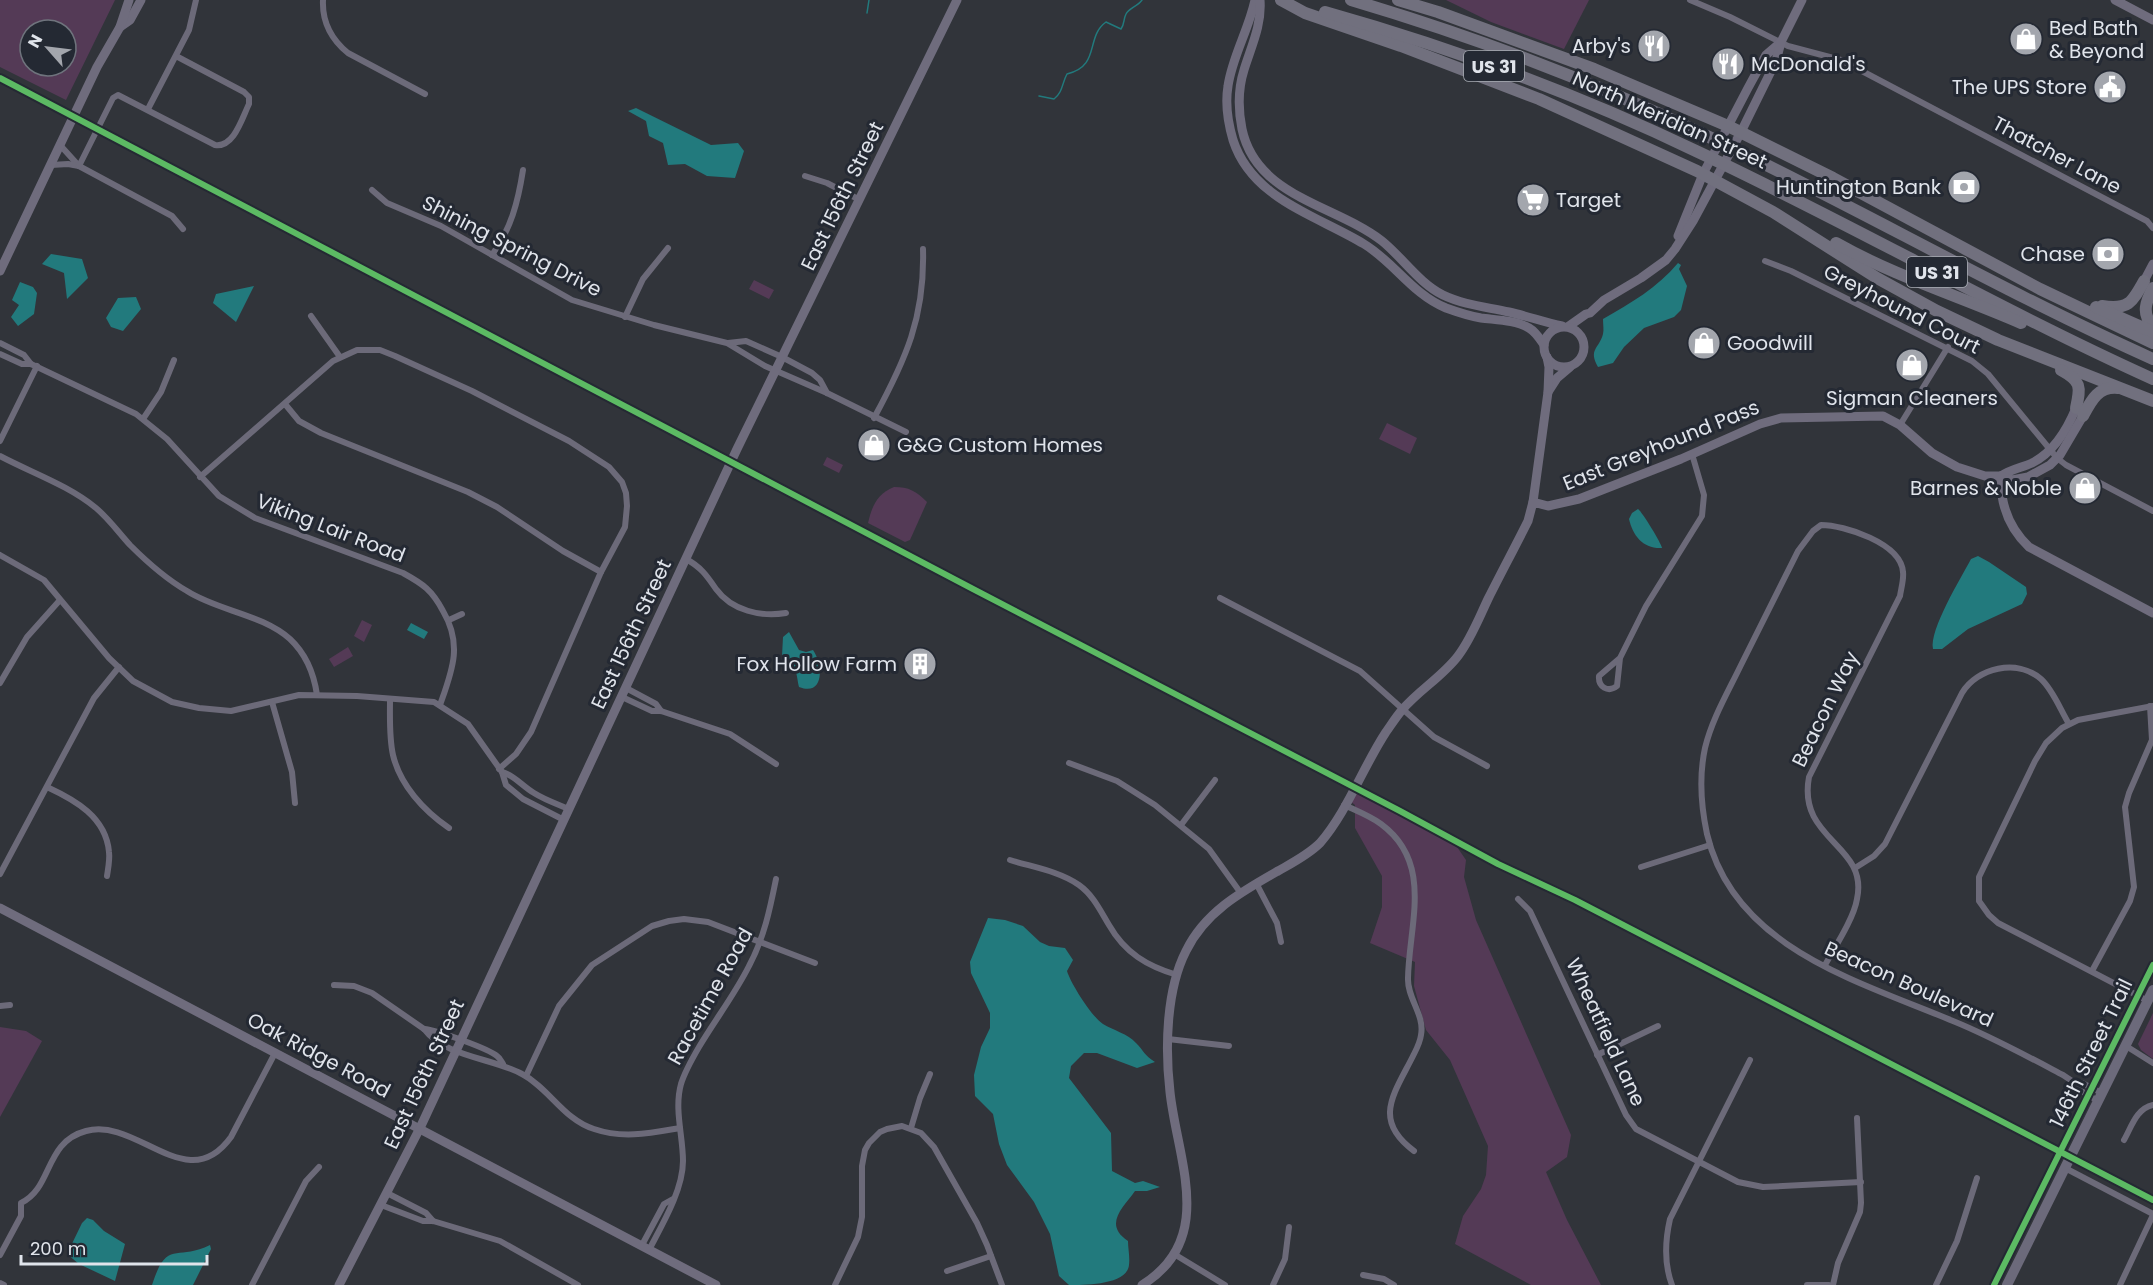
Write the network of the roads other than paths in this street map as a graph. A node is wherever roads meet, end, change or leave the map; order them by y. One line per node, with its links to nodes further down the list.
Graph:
1 (129, 0): 14 (street)
2 (141, 0): 14 (street)
3 (196, 0): 16 (street)
4 (323, 0): 17 (street)
5 (957, 0): 28 (street, East 156th Street)
6 (1258, 0): 45 (street); 52 (street)
7 (1282, 0): 26 (highway); 64 (highway, North Meridian Street / US 31)
8 (1351, 0): 59 (highway, North Meridian Street / US 31)
9 (1398, 0): 19 (highway)
10 (1690, 0): 15 (street, Thatcher Lane)
11 (1802, 0): 15 (street)
12 (2115, 0): 13 (street)
13 (2153, 20)
14 (120, 27): 21 (street)
15 (1780, 42): 19 (street); 20 (street); 30 (street, Thatcher Lane)
16 (176, 56): 18 (street); 18 (street)
17 (426, 94)
18 (148, 109): 23 (street)
19 (1728, 126): 20 (highway); 26 (street)
20 (1741, 132): 26 (street); 33 (highway)
21 (60, 145): 22 (street); 23 (street)
22 (51, 165): 23 (street); 39 (street)
23 (79, 166): 32 (street)
24 (523, 170): 36 (street)
25 (806, 176): 28 (street)
26 (1709, 177): 29 (highway); 42 (street)
27 (372, 190): 36 (street, Shining Spring Drive)
28 (860, 200): 57 (street, East 156th Street)
29 (1773, 212): 54 (highway); 64 (highway)
30 (2150, 221): 31 (street, Thatcher Lane)
31 (2153, 228)
32 (183, 230)
33 (1960, 246): 41 (highway); 51 (highway)
34 (668, 248): 44 (street)
35 (923, 249): 72 (street)
36 (492, 255): 44 (street, Shining Spring Drive)
37 (1765, 261): 53 (street, Greyhound Court)
38 (2153, 264): 40 (street)
39 (0, 271)
40 (2149, 284): 41 (highway); 46 (highway)
41 (2091, 305): 47 (highway)
42 (1590, 313): 45 (street); 48 (street)
43 (311, 316): 56 (street)
44 (625, 317): 50 (street, Shining Spring Drive)
45 (1565, 326): 48 (street); 52 (street)
46 (2153, 326)
47 (2153, 332)
48 (1583, 339): 62 (street)
49 (0, 343): 61 (street)
50 (727, 343): 57 (street); 63 (street, Shining Spring Drive)
51 (2153, 343)
52 (1544, 345): 58 (street)
53 (1948, 347): 74 (street); 77 (street, Greyhound Court)
54 (2020, 348): 68 (highway); 71 (highway)
55 (0, 354): 61 (street, Viking Lair Road)
56 (340, 357): 70 (street); 88 (street)
57 (782, 357): 63 (street, East 156th Street); 67 (street)
58 (1547, 357): 62 (street); 66 (street)
59 (2153, 359)
60 (174, 360): 73 (street)
61 (34, 365): 73 (street, Viking Lair Road); 76 (street)
62 (1571, 366): 66 (street)
63 (776, 370): 67 (street, Shining Spring Drive); 87 (street, East 156th Street)
64 (2136, 372): 65 (highway, North Meridian Street / US 31)
65 (2153, 379)
66 (1548, 392): 83 (street)
67 (827, 393): 72 (street, Shining Spring Drive)
68 (2136, 393): 69 (highway); 71 (highway)
69 (2153, 401)
70 (285, 404): 82 (street); 88 (street)
71 (2080, 412): 77 (street); 80 (street, East Greyhound Pass)
72 (874, 418): 75 (street, Shining Spring Drive)
73 (143, 419): 82 (street, Viking Lair Road)
74 (1900, 425): 78 (street, East Greyhound Pass); 81 (street, East Greyhound Pass)
75 (906, 432)
76 (0, 441)
77 (2050, 449): 80 (street, Greyhound Court); 81 (street)
78 (1692, 454): 83 (street, East Greyhound Pass); 95 (street)
79 (0, 456): 99 (street)
80 (2057, 458): 81 (street, East Greyhound Pass); 84 (street)
81 (2001, 476): 92 (street)
82 (200, 477): 94 (street, Viking Lair Road)
83 (1533, 502): 104 (street)
84 (2153, 511)
85 (1835, 526): 118 (street, Beacon Boulevard); 121 (street, Beacon Way)
86 (0, 555): 90 (street)
87 (686, 559): 91 (street); 98 (street, East 156th Street)
88 (601, 572): 109 (street)
89 (1220, 598): 104 (street)
90 (60, 600): 96 (street); 97 (street)
91 (786, 613)
92 (2153, 613)
93 (462, 614): 94 (street)
94 (449, 620): 102 (street, Viking Lair Road)
95 (1620, 658): 95 (street)
96 (119, 667): 101 (street); 111 (street)
97 (0, 683)
98 (624, 692): 107 (street); 114 (street, East 156th Street)
99 (317, 695): 100 (street); 101 (street)
100 (390, 699): 102 (street); 117 (street)
101 (272, 702): 112 (street)
102 (440, 705): 109 (street)
103 (2151, 706): 105 (street); 133 (street)
104 (1402, 709): 108 (street); 113 (street)
105 (2068, 724): 121 (street); 133 (street)
106 (1069, 763): 116 (street)
107 (776, 764)
108 (1488, 766)
109 (500, 770): 114 (street); 115 (street)
110 (1215, 780): 116 (street)
111 (47, 787): 122 (street); 123 (street)
112 (295, 803)
113 (1344, 805): 125 (street); 161 (street)
114 (569, 809): 115 (street, East 156th Street)
115 (564, 820): 143 (street, East 156th Street)
116 (1181, 825): 126 (street)
117 (449, 828)
118 (1710, 845): 120 (street); 132 (street, Beacon Boulevard)
119 (1010, 860): 134 (street)
120 (1641, 867)
121 (1855, 868): 132 (street)
122 (0, 874)
123 (107, 876)
124 (776, 879): 129 (street, Racetime Road)
125 (1256, 883): 126 (street); 130 (street)
126 (1240, 892): 134 (street)
127 (1518, 899): 148 (street, Wheatfield Lane)
128 (0, 908): 147 (street, Oak Ridge Road)
129 (760, 941): 131 (street); 153 (street); 158 (street, Racetime Road)
130 (1281, 942)
131 (815, 963)
132 (1825, 965): 154 (street, Beacon Boulevard)
133 (2092, 971): 137 (street)
134 (1177, 975): 142 (street)
135 (334, 985): 141 (street)
136 (2153, 990): 137 (main road)
137 (2148, 1000): 145 (main road)
138 (10, 1005): 139 (street)
139 (0, 1006)
140 (1658, 1026): 148 (street)
141 (424, 1029): 143 (street); 146 (street)
142 (1168, 1039): 144 (street); 173 (street)
143 (460, 1040): 146 (street, East 156th Street); 151 (street)
144 (1229, 1046)
145 (2126, 1046): 150 (street); 154 (main road)
146 (456, 1050): 151 (street); 157 (street, East 156th Street)
147 (275, 1053): 157 (street, Oak Ridge Road); 174 (street)
148 (1597, 1055): 162 (street, Wheatfield Lane)
149 (1750, 1060): 162 (street)
150 (2153, 1063)
151 (503, 1064): 153 (street)
152 (930, 1074): 159 (street)
153 (526, 1076): 158 (street)
154 (2100, 1097): 164 (main road)
155 (2153, 1105): 160 (street)
156 (1857, 1118): 166 (street)
157 (420, 1128): 167 (street, East 156th Street); 172 (street, Oak Ridge Road)
158 (680, 1128): 172 (street, Racetime Road)
159 (911, 1128): 175 (street); 182 (street)
160 (2124, 1140)
161 (1414, 1151)
162 (1698, 1163): 166 (street, Wheatfield Lane); 188 (street)
163 (319, 1167): 178 (street)
164 (2065, 1168): 169 (street); 193 (main road)
165 (1977, 1178): 192 (street)
166 (1861, 1182): 191 (street)
167 (387, 1193): 168 (street, East 156th Street); 170 (street)
168 (381, 1204): 170 (street); 179 (street, East 156th Street)
169 (2153, 1214): 194 (street)
170 (433, 1221): 180 (street)
171 (1289, 1227): 186 (street)
172 (645, 1248): 181 (street, Oak Ridge Road)
173 (1174, 1254): 184 (street); 185 (street)
174 (0, 1255)
175 (991, 1256): 176 (street); 183 (street)
176 (947, 1271)
177 (1363, 1275): 187 (street)
178 (252, 1285)
179 (339, 1285)
180 (578, 1285)
181 (716, 1285)
182 (835, 1285)
183 (1002, 1285)
184 (1142, 1285)
185 (1226, 1285)
186 (1273, 1285)
187 (1394, 1285)
188 (1672, 1285)
189 (1807, 1285): 190 (street)
190 (1828, 1285)
191 (1833, 1285)
192 (1936, 1285)
193 (2007, 1285)
194 (2120, 1285)

